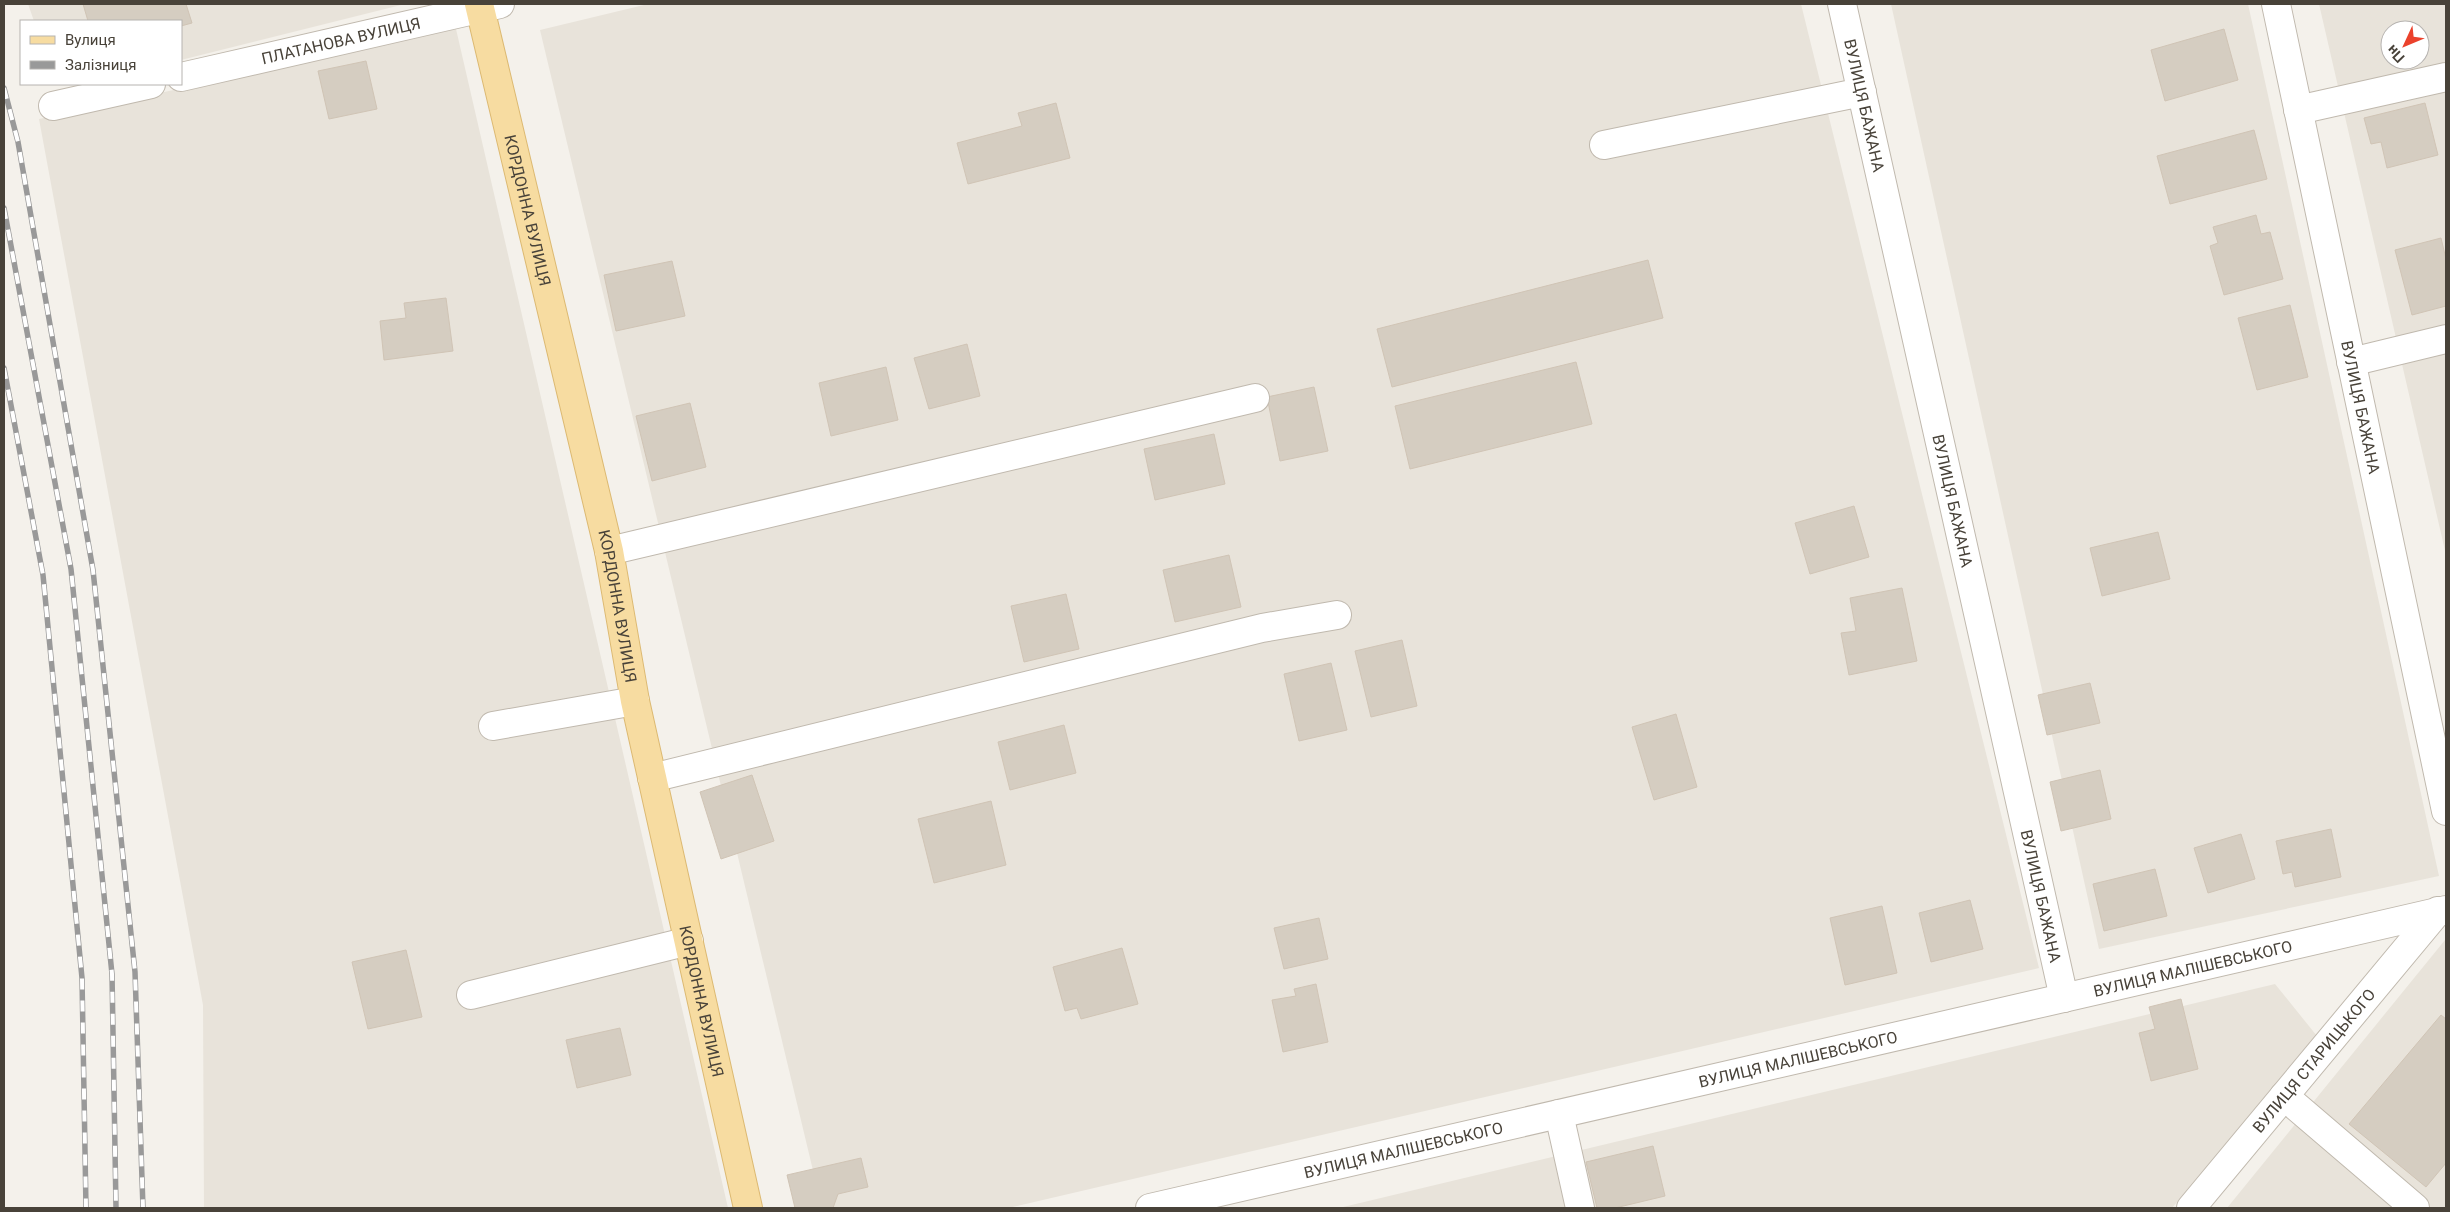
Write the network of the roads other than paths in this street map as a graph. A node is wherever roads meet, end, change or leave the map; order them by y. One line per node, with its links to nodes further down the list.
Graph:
1 (1842, 4): 7 (street, ВУЛИЦЯ БАЖАНА)
2 (2276, 4): 9 (street, ВУЛИЦЯ БАЖАНА)
3 (486, 5): 4 (street, ПЛАТАНОВА ВУЛИЦЯ); 14 (main road, КОРДОННА ВУЛИЦЯ)
4 (182, 77)
5 (2446, 77): 9 (street)
6 (147, 85): 8 (street)
7 (1862, 92): 10 (street); 23 (street, ВУЛИЦЯ БАЖАНА)
8 (53, 106)
9 (2298, 110): 12 (street, ВУЛИЦЯ БАЖАНА)
10 (1604, 146)
11 (2446, 339): 12 (street)
12 (2351, 362): 19 (street, ВУЛИЦЯ БАЖАНА)
13 (1255, 398): 14 (street)
14 (609, 551): 16 (main road, КОРДОННА ВУЛИЦЯ)
15 (1336, 615): 18 (street)
16 (635, 701): 17 (street); 18 (main road, КОРДОННА ВУЛИЦЯ)
17 (493, 726)
18 (652, 778): 21 (main road, КОРДОННА ВУЛИЦЯ)
19 (2446, 811)
20 (2442, 911): 23 (street, ВУЛИЦЯ МАЛІШЕВСЬКОГО); 24 (street, ВУЛИЦЯ СТАРИЦЬКОГО)
21 (689, 941): 22 (street); 27 (main road, КОРДОННА ВУЛИЦЯ)
22 (471, 995)
23 (2064, 998): 25 (street, ВУЛИЦЯ МАЛІШЕВСЬКОГО)
24 (2284, 1096): 30 (street, ВУЛИЦЯ СТАРИЦЬКОГО); 31 (street)
25 (1559, 1114): 26 (street, ВУЛИЦЯ МАЛІШЕВСЬКОГО); 29 (street)
26 (1241, 1198): 28 (street, ВУЛИЦЯ МАЛІШЕВСЬКОГО)
27 (748, 1208)
28 (1150, 1208)
29 (1580, 1208)
30 (2191, 1208)
31 (2414, 1208)

